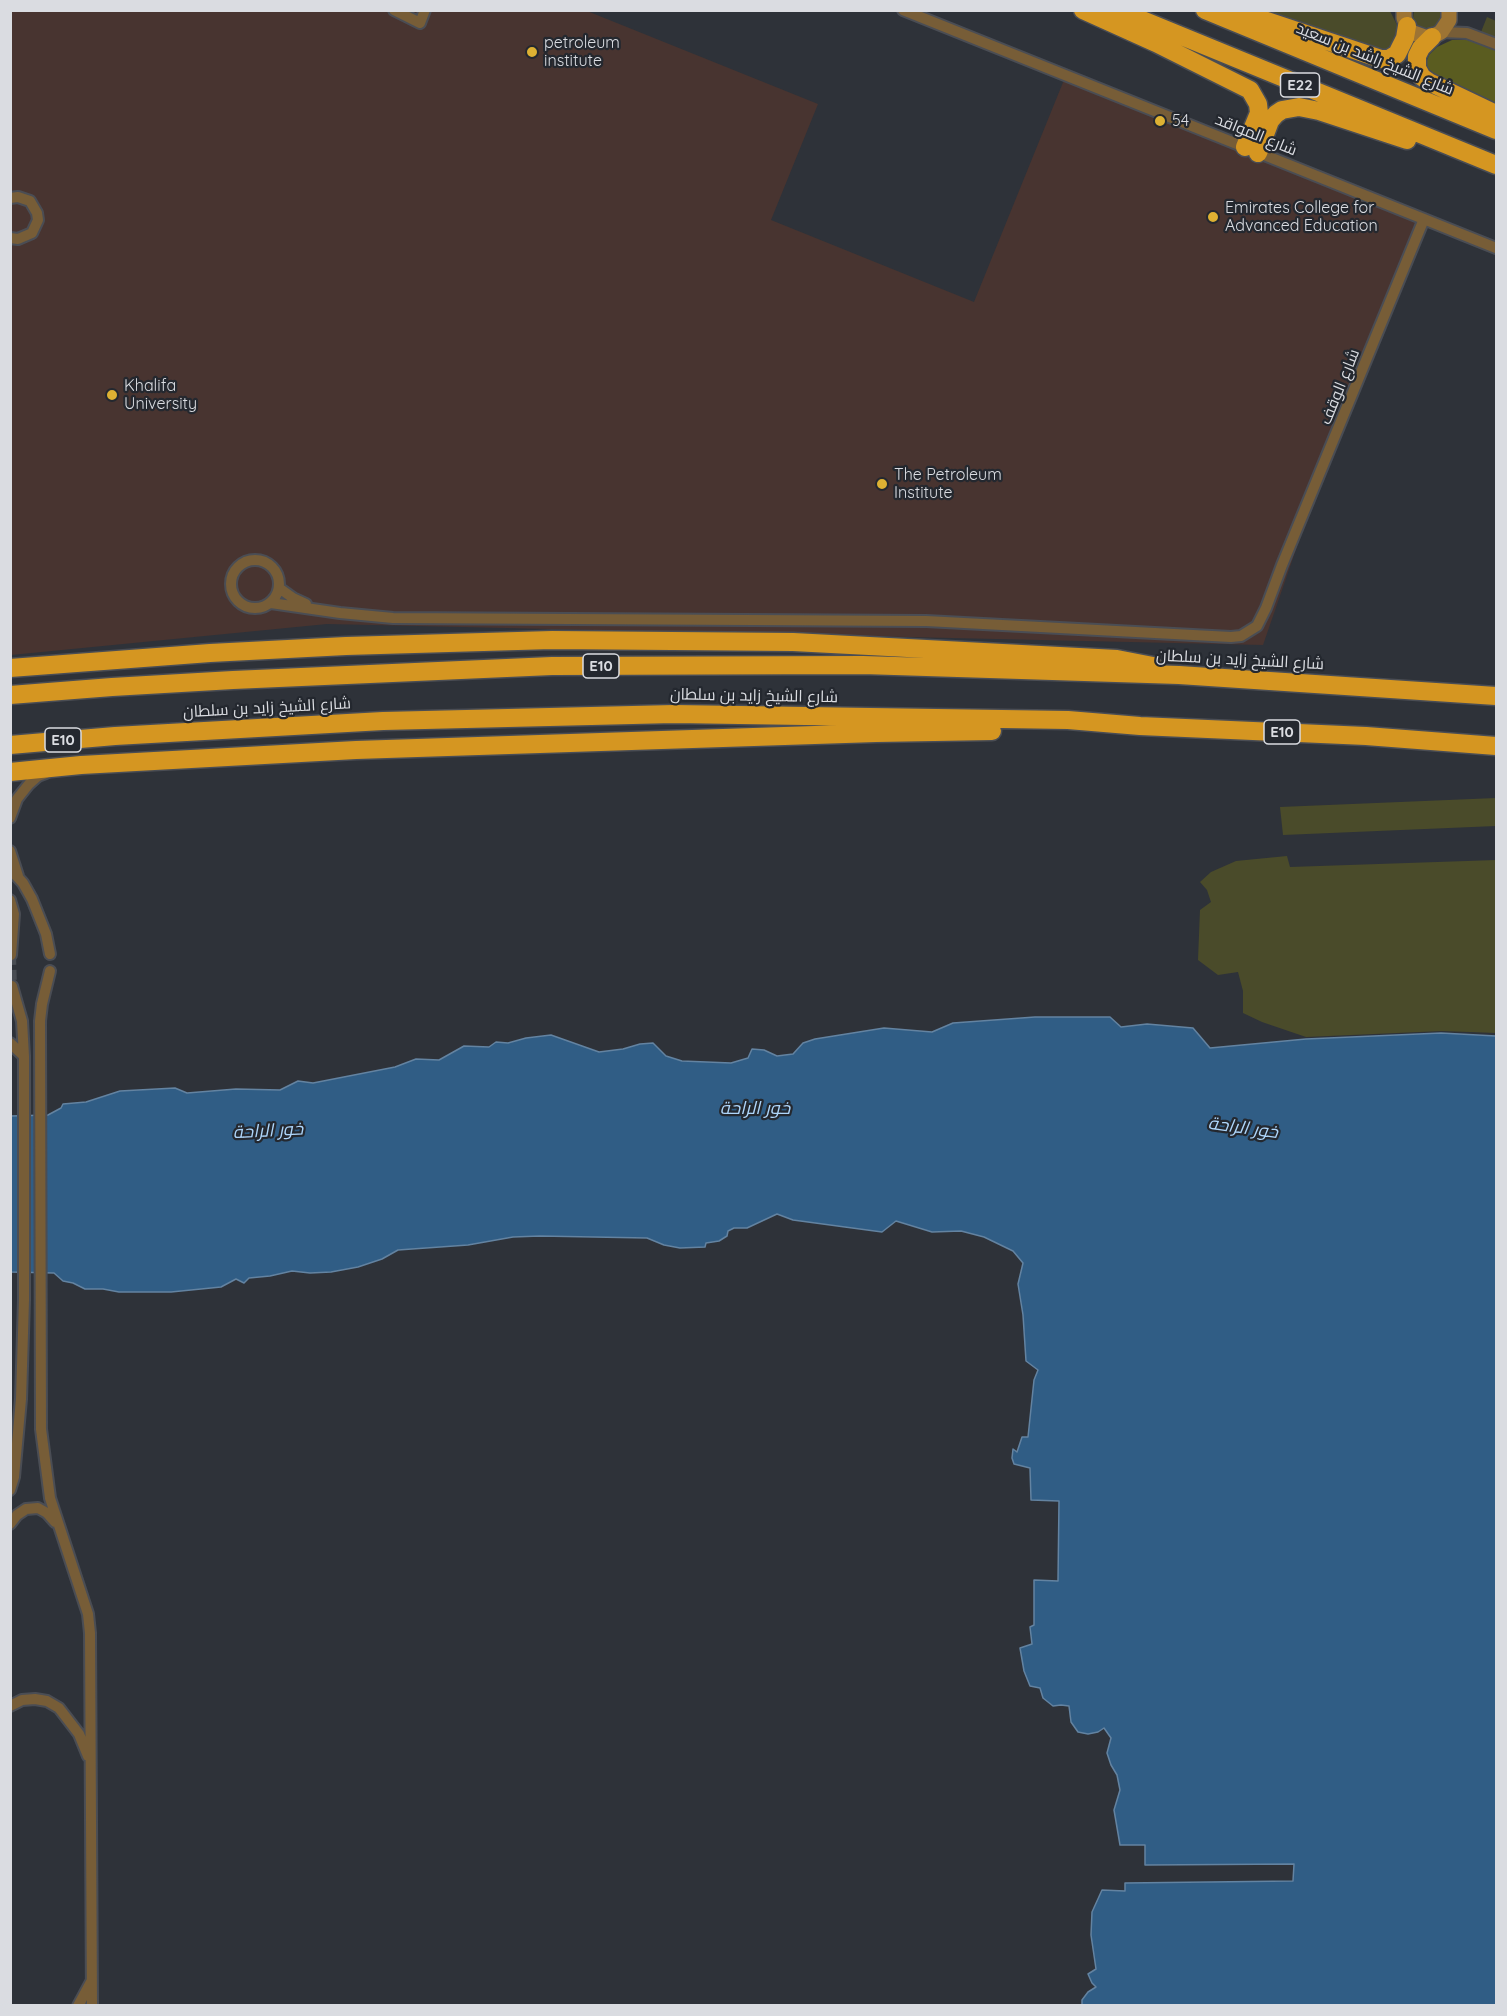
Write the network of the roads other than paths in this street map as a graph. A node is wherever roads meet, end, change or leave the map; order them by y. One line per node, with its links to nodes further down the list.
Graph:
1 (394, 10): 8 (street)
2 (903, 10): 15 (street, شارع المواقد)
3 (1083, 10): 15 (highway)
4 (1118, 10): 16 (highway, E22)
5 (1205, 10): 14 (highway, شارع الشيخ راشد بن سعيد / E22)
6 (1229, 10): 9 (highway)
7 (1449, 12): 10 (main road); 11 (street)
8 (420, 15)
9 (1403, 16): 10 (main road)
10 (1437, 34): 11 (street); 13 (highway)
11 (1478, 36): 12 (street)
12 (1497, 44)
13 (1497, 114)
14 (1497, 130)
15 (1252, 150): 16 (highway); 18 (street, شارع المواقد)
16 (1490, 162)
17 (10, 198): 19 (street)
18 (1424, 219): 20 (street, شارع المواقد); 23 (street, شارع الوقف)
19 (10, 238)
20 (1497, 248)
21 (279, 588): 22 (street); 22 (street); 23 (street)
22 (271, 603): 23 (street)
23 (320, 610)
24 (10, 668): 25 (highway)
25 (1179, 675): 26 (highway, شارع الشيخ زايد بن سلطان / E10); 27 (highway, شارع الشيخ زايد بن سلطان / E10)
26 (10, 695)
27 (1497, 696)
28 (1140, 726): 29 (highway, شارع الشيخ زايد بن سلطان / E10); 30 (highway, شارع الشيخ زايد بن سلطان / E10); 31 (highway)
29 (10, 745)
30 (1497, 746)
31 (81, 765): 32 (highway); 33 (street)
32 (10, 772)
33 (10, 818)
34 (10, 851): 36 (street)
35 (10, 869): 36 (street)
36 (19, 879): 38 (street)
37 (10, 900): 39 (street)
38 (50, 954)
39 (10, 956)
40 (50, 971): 46 (street)
41 (12, 986): 43 (street)
42 (10, 1043): 43 (street)
43 (24, 1056): 44 (street)
44 (10, 1490)
45 (10, 1524): 46 (street)
46 (60, 1527): 48 (street)
47 (10, 1706): 48 (street)
48 (90, 1762): 49 (street)
49 (92, 1981): 50 (street); 51 (street)
50 (78, 2006)
51 (92, 2006)

